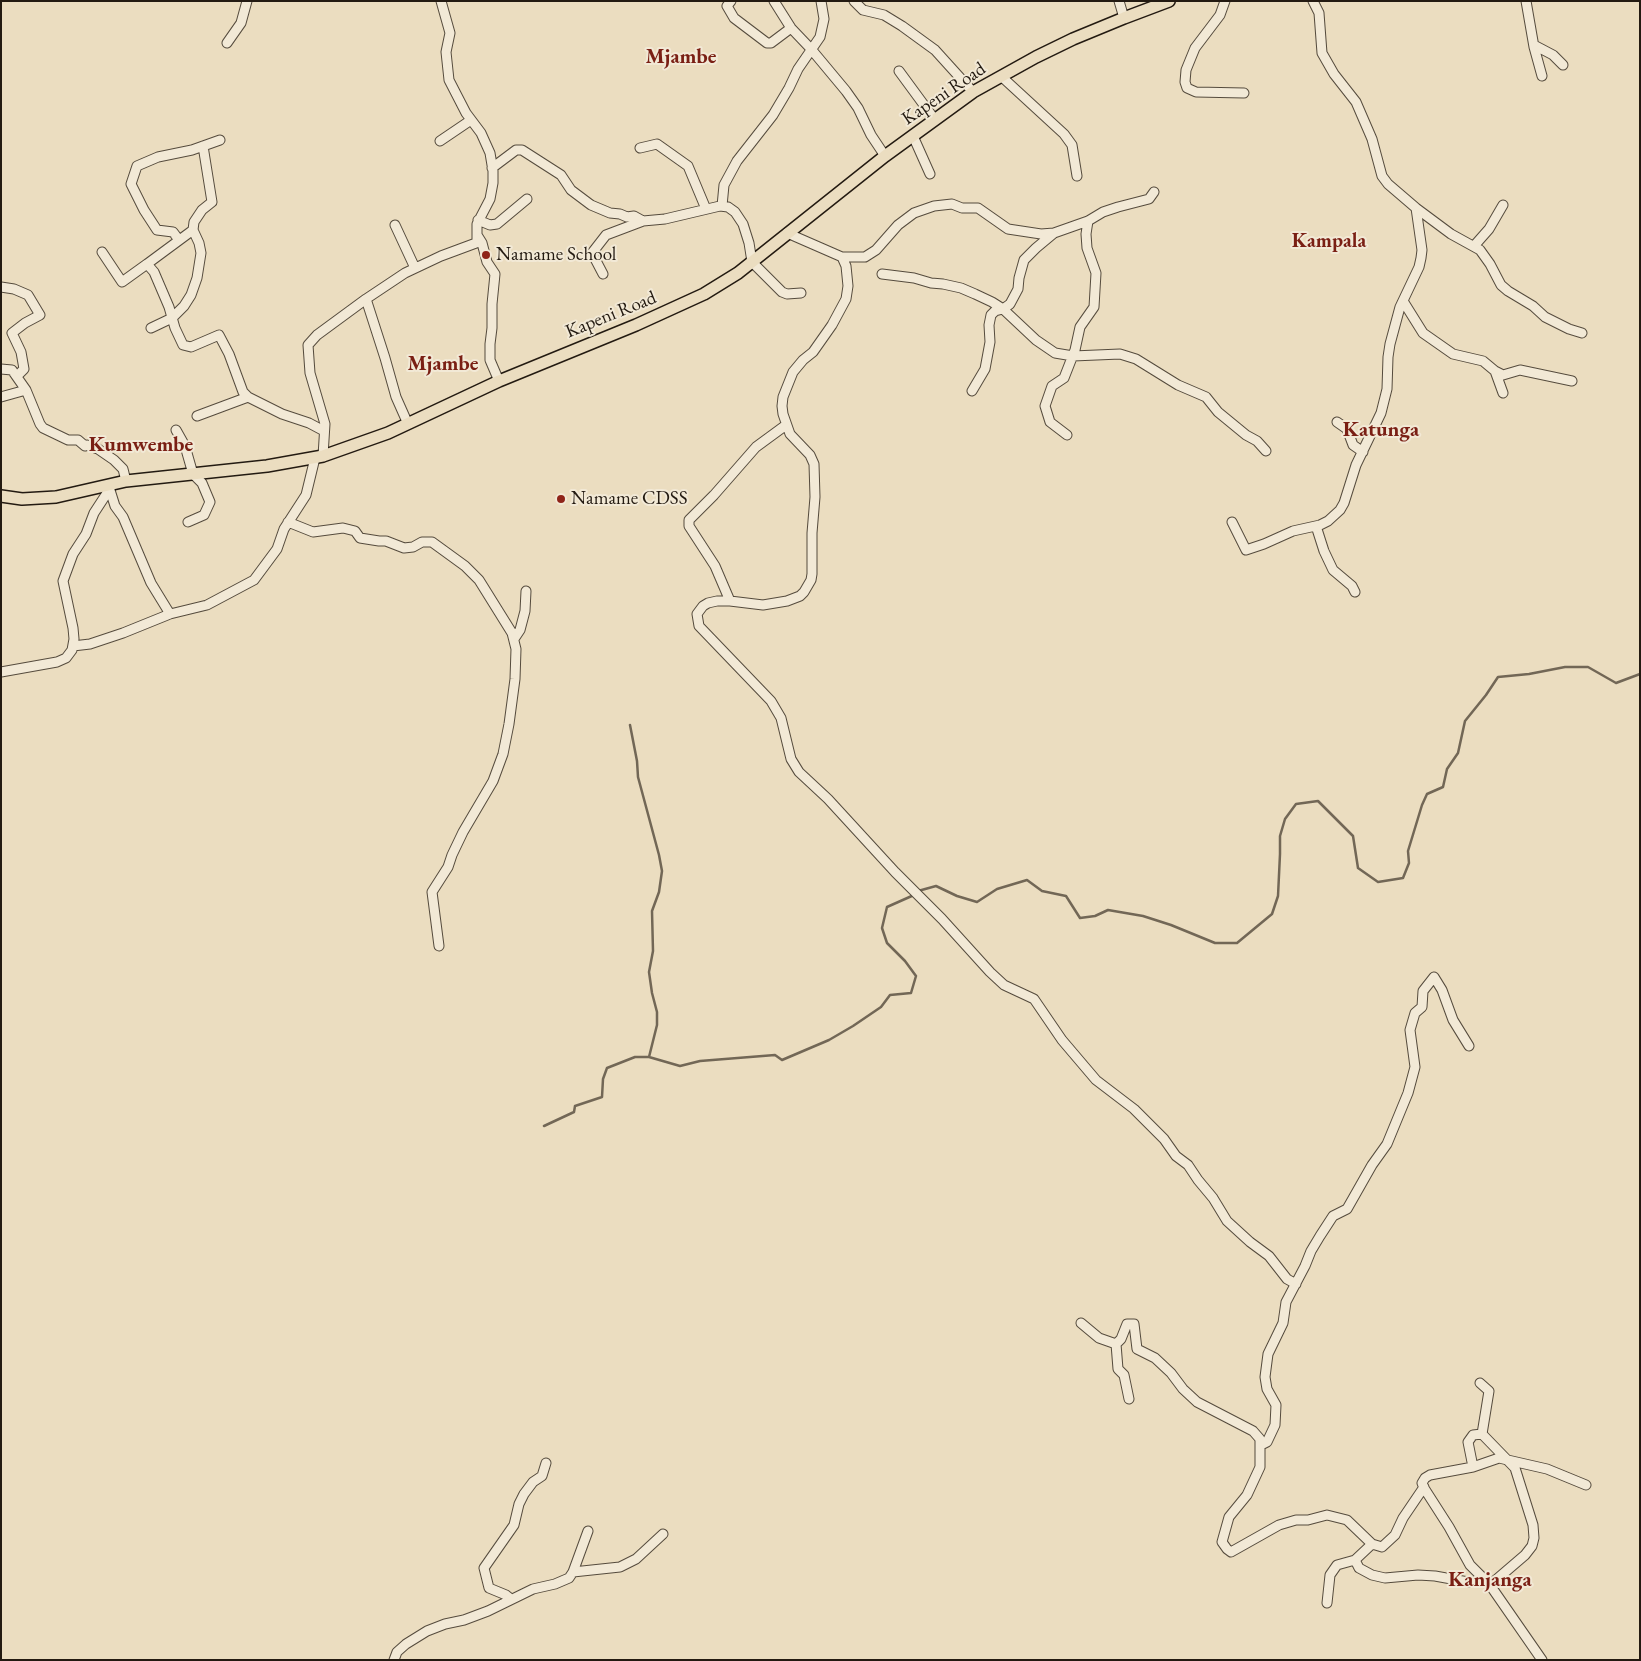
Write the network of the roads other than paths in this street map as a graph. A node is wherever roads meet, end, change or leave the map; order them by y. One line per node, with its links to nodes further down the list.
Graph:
1 (247, 1): 14 (street)
2 (441, 1): 23 (street)
3 (731, 1): 13 (street)
4 (774, 1): 13 (street)
5 (821, 1): 16 (street)
6 (854, 1): 21 (street)
7 (1119, 1): 12 (street)
8 (1169, 1): 12 (main road, Kapeni Road)
9 (1226, 1): 22 (street)
10 (1313, 1): 38 (street)
11 (1526, 1): 15 (street)
12 (1124, 18): 20 (main road, Kapeni Road)
13 (791, 28): 16 (street)
14 (227, 43)
15 (1534, 45): 17 (street); 19 (street)
16 (811, 49): 30 (street); 37 (street)
17 (1563, 65)
18 (899, 71): 24 (street)
19 (1542, 76)
20 (1002, 77): 21 (main road, Kapeni Road); 33 (street)
21 (973, 92): 24 (main road, Kapeni Road)
22 (1244, 93)
23 (471, 120): 27 (street); 31 (street)
24 (935, 120): 25 (main road, Kapeni Road)
25 (913, 136): 30 (main road, Kapeni Road); 32 (street)
26 (220, 140): 28 (street)
27 (440, 141)
28 (203, 146): 44 (street); 48 (street)
29 (640, 148): 39 (street)
30 (885, 156): 45 (main road, Kapeni Road)
31 (492, 168): 40 (street); 41 (street)
32 (930, 174)
33 (1077, 176)
34 (1154, 192): 42 (street)
35 (527, 199): 40 (street)
36 (1503, 205): 49 (street)
37 (722, 206): 39 (street); 52 (street)
38 (1416, 208): 49 (street); 60 (street)
39 (706, 209): 41 (street)
40 (478, 220): 47 (street)
41 (643, 220): 55 (street)
42 (1088, 221): 46 (street); 65 (street)
43 (395, 225): 54 (street)
44 (193, 230): 48 (street); 62 (street)
45 (787, 233): 51 (street); 52 (main road, Kapeni Road)
46 (1054, 233): 51 (street); 61 (street)
47 (477, 234): 54 (street); 69 (street)
48 (179, 240): 53 (street)
49 (1474, 246): 64 (street)
50 (102, 252): 53 (street)
51 (842, 257): 79 (street)
52 (752, 262): 58 (street); 69 (main road, Kapeni Road)
53 (147, 264): 62 (street)
54 (415, 268): 59 (street)
55 (603, 274)
56 (882, 274): 61 (street)
57 (1, 287): 68 (street)
58 (801, 293)
59 (366, 299): 78 (street); 81 (street)
60 (1403, 301): 67 (street); 84 (street)
61 (1003, 310): 65 (street); 72 (street)
62 (172, 318): 63 (street); 74 (street)
63 (152, 328)
64 (1582, 333)
65 (1073, 356): 82 (street); 83 (street)
66 (1, 369): 68 (street)
67 (1495, 371): 70 (street); 73 (street)
68 (17, 376): 71 (street)
69 (499, 381): 78 (main road, Kapeni Road)
70 (1572, 381)
71 (26, 390): 75 (street); 87 (street)
72 (972, 391)
73 (1502, 393)
74 (248, 397): 76 (street); 81 (street)
75 (1, 398)
76 (197, 416)
77 (1337, 422): 84 (street)
78 (408, 424): 85 (main road, Kapeni Road)
79 (786, 425): 96 (street); 96 (street)
80 (176, 430): 86 (street)
81 (324, 431): 85 (street)
82 (1067, 435)
83 (1266, 451)
84 (1363, 452): 93 (street)
85 (319, 457): 86 (main road, Kapeni Road); 91 (street)
86 (193, 474): 87 (main road, Kapeni Road); 90 (street)
87 (126, 480): 88 (main road, Kapeni Road)
88 (109, 488): 89 (main road, Kapeni Road); 97 (street); 99 (street)
89 (3, 498)
90 (188, 522)
91 (288, 522): 97 (street); 98 (street)
92 (1232, 522): 93 (street)
93 (1316, 526): 95 (street)
94 (526, 591): 98 (street)
95 (1355, 592)
96 (730, 601): 103 (street)
97 (170, 614): 99 (street)
98 (514, 639): 101 (street)
99 (74, 646): 100 (street)
100 (1, 672)
101 (439, 946)
102 (1469, 1046): 103 (street)
103 (1296, 1284): 109 (street)
104 (1081, 1323): 105 (street)
105 (1116, 1344): 107 (street); 109 (street)
106 (1480, 1383): 108 (street)
107 (1128, 1399)
108 (1482, 1434): 110 (street); 112 (street)
109 (1261, 1445): 117 (street)
110 (1507, 1460): 112 (street); 113 (street); 120 (street)
111 (546, 1463): 121 (street)
112 (1473, 1466): 114 (street)
113 (1586, 1485)
114 (1424, 1487): 117 (street); 120 (street)
115 (588, 1531): 119 (street)
116 (663, 1534): 119 (street)
117 (1372, 1544): 118 (street)
118 (1355, 1560): 120 (street); 122 (street)
119 (573, 1572): 121 (street)
120 (1488, 1584): 124 (street)
121 (511, 1599): 123 (street)
122 (1327, 1602)
123 (394, 1660)
124 (1542, 1660)

